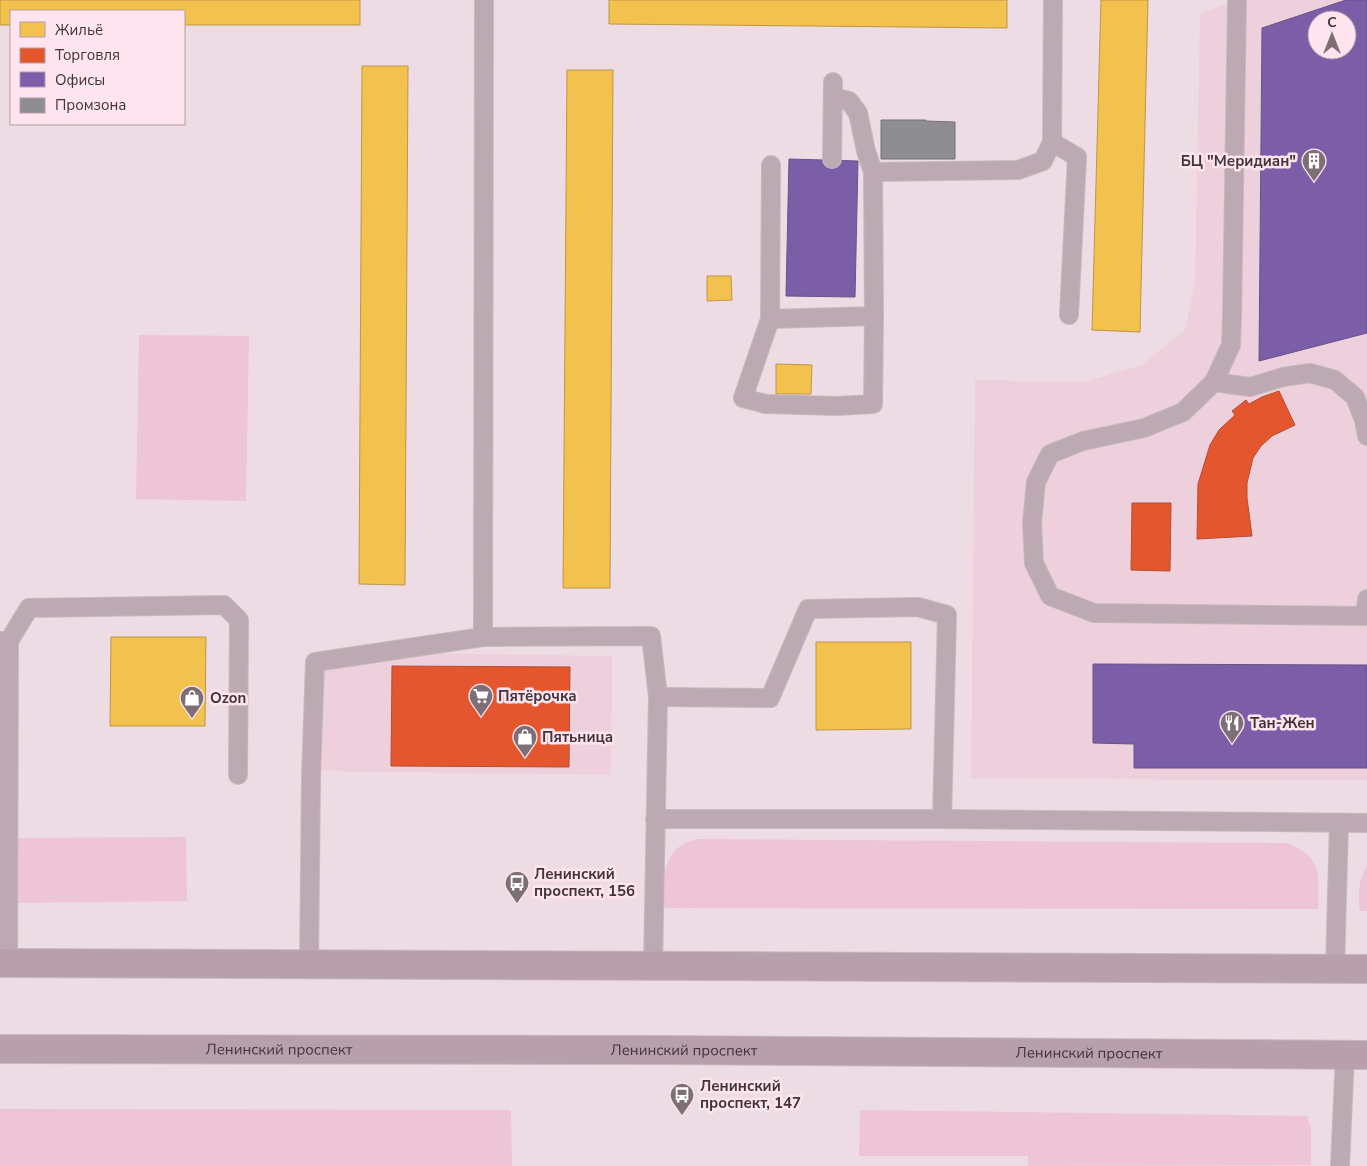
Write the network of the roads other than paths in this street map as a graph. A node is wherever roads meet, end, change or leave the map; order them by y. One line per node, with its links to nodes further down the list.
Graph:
1 (484, 0): 14 (lane)
2 (1053, 0): 4 (lane)
3 (1237, 0): 11 (lane)
4 (1052, 142): 7 (lane); 8 (lane)
5 (832, 160): 7 (lane)
6 (771, 165): 10 (lane)
7 (873, 172): 9 (lane)
8 (1069, 315)
9 (874, 316): 10 (lane); 10 (lane)
10 (770, 319)
11 (1214, 382): 12 (lane); 13 (lane)
12 (1367, 436)
13 (1367, 599)
14 (483, 637): 16 (lane); 23 (lane)
15 (4, 641): 17 (lane); 22 (lane)
16 (658, 697): 18 (lane); 19 (lane)
17 (238, 775)
18 (942, 818): 19 (lane); 20 (lane)
19 (655, 819): 24 (lane)
20 (1339, 823): 21 (lane); 25 (lane)
21 (1367, 823)
22 (4, 963): 23 (main road)
23 (309, 964): 24 (main road)
24 (653, 966): 25 (main road)
25 (1336, 969): 26 (main road)
26 (1367, 969)
27 (0, 1049): 28 (main road, Ленинский проспект)
28 (1356, 1055): 29 (lane)
29 (1340, 1166)

